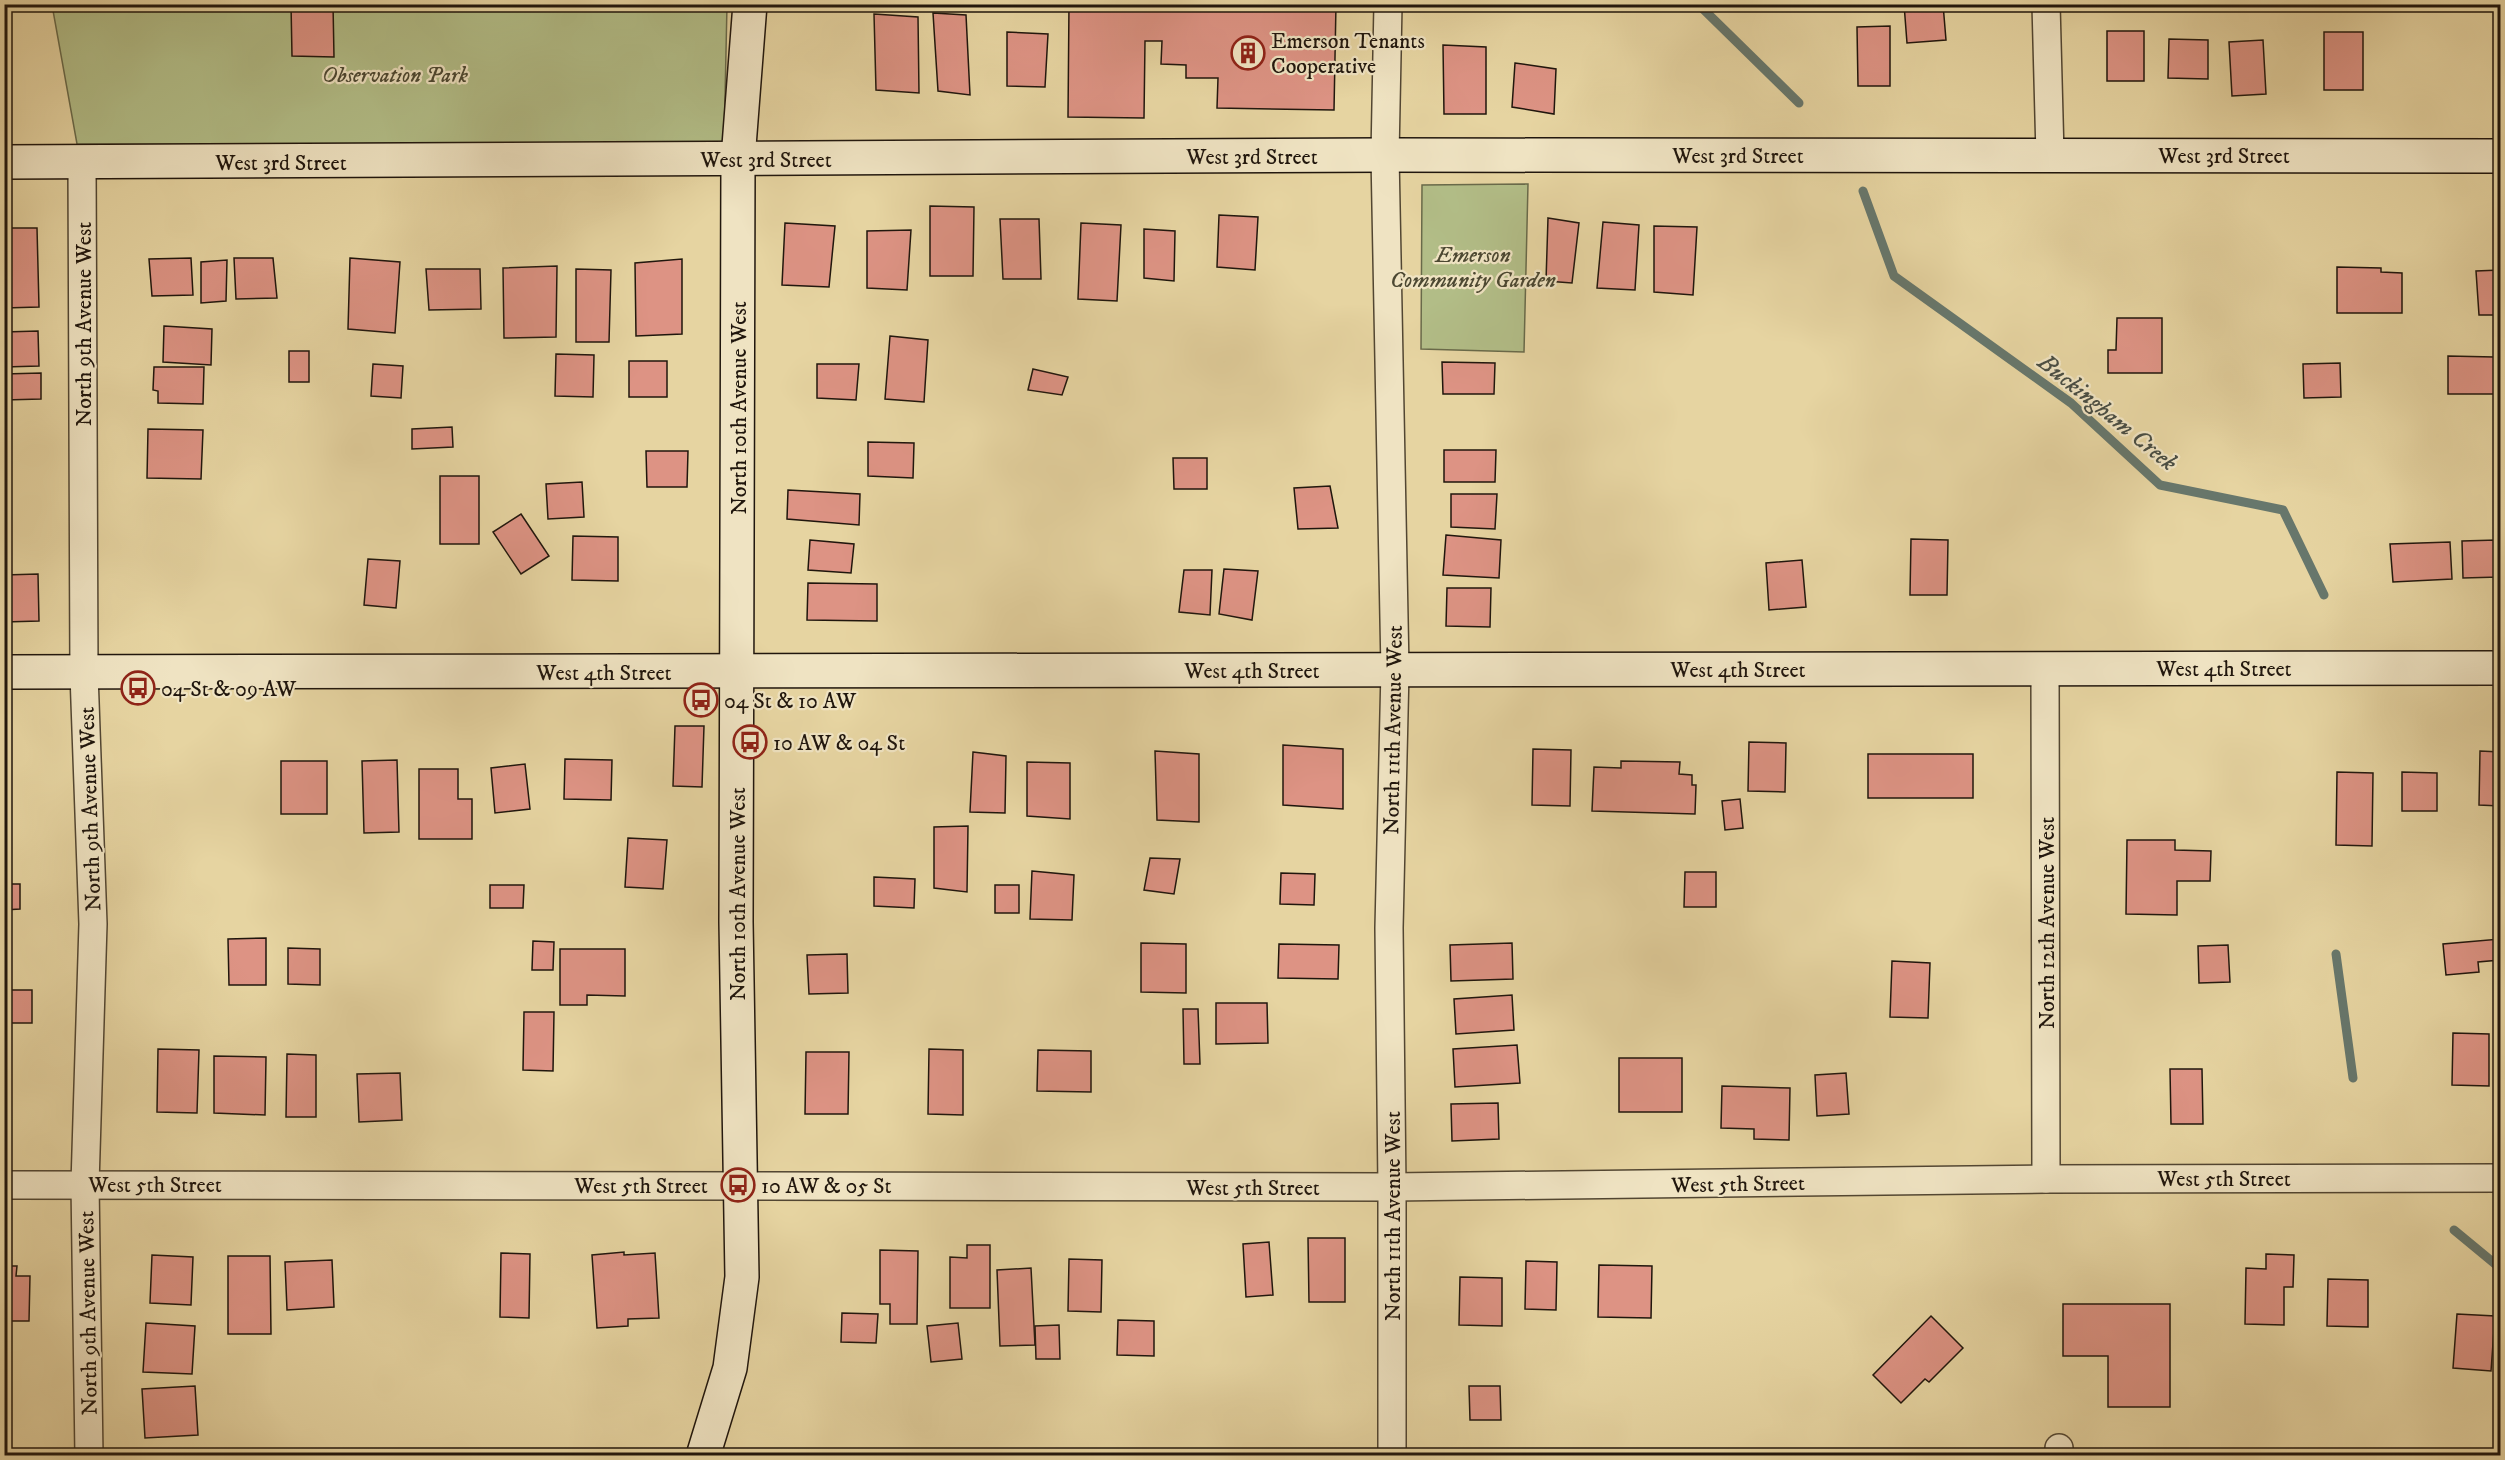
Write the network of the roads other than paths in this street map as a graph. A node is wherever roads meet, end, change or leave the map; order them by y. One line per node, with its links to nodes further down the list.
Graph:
1 (750, 4): 7 (street, North 10th Avenue West)
2 (1388, 4): 4 (street, North 11th Avenue West)
3 (2046, 4): 5 (street)
4 (1385, 155): 5 (street, West 3rd Street); 7 (street, West 3rd Street); 12 (street, North 11th Avenue West)
5 (2050, 155): 6 (street, West 3rd Street)
6 (2500, 156)
7 (738, 159): 9 (street, West 3rd Street); 14 (street, North 10th Avenue West)
8 (4, 162): 9 (street, West 3rd Street)
9 (82, 163): 15 (street, North 9th Avenue West)
10 (2045, 668): 11 (street, West 4th Street); 12 (street, West 4th Street); 17 (street, North 12th Avenue West)
11 (2500, 668)
12 (1395, 670): 14 (street, West 4th Street); 21 (street, North 11th Avenue West)
13 (4, 672): 15 (street, West 4th Street)
14 (737, 672): 15 (street, West 4th Street); 20 (street, North 10th Avenue West)
15 (84, 674): 18 (street, North 9th Avenue West)
16 (2500, 1178): 17 (street, West 5th Street)
17 (2046, 1179): 21 (street, West 5th Street)
18 (85, 1184): 19 (street, West 5th Street); 20 (street, West 5th Street); 22 (street, North 9th Avenue West)
19 (4, 1185)
20 (741, 1186): 21 (street, West 5th Street); 23 (street, North 10th Avenue West)
21 (1392, 1187): 24 (street, North 11th Avenue West)
22 (89, 1455)
23 (703, 1455)
24 (1392, 1455)

